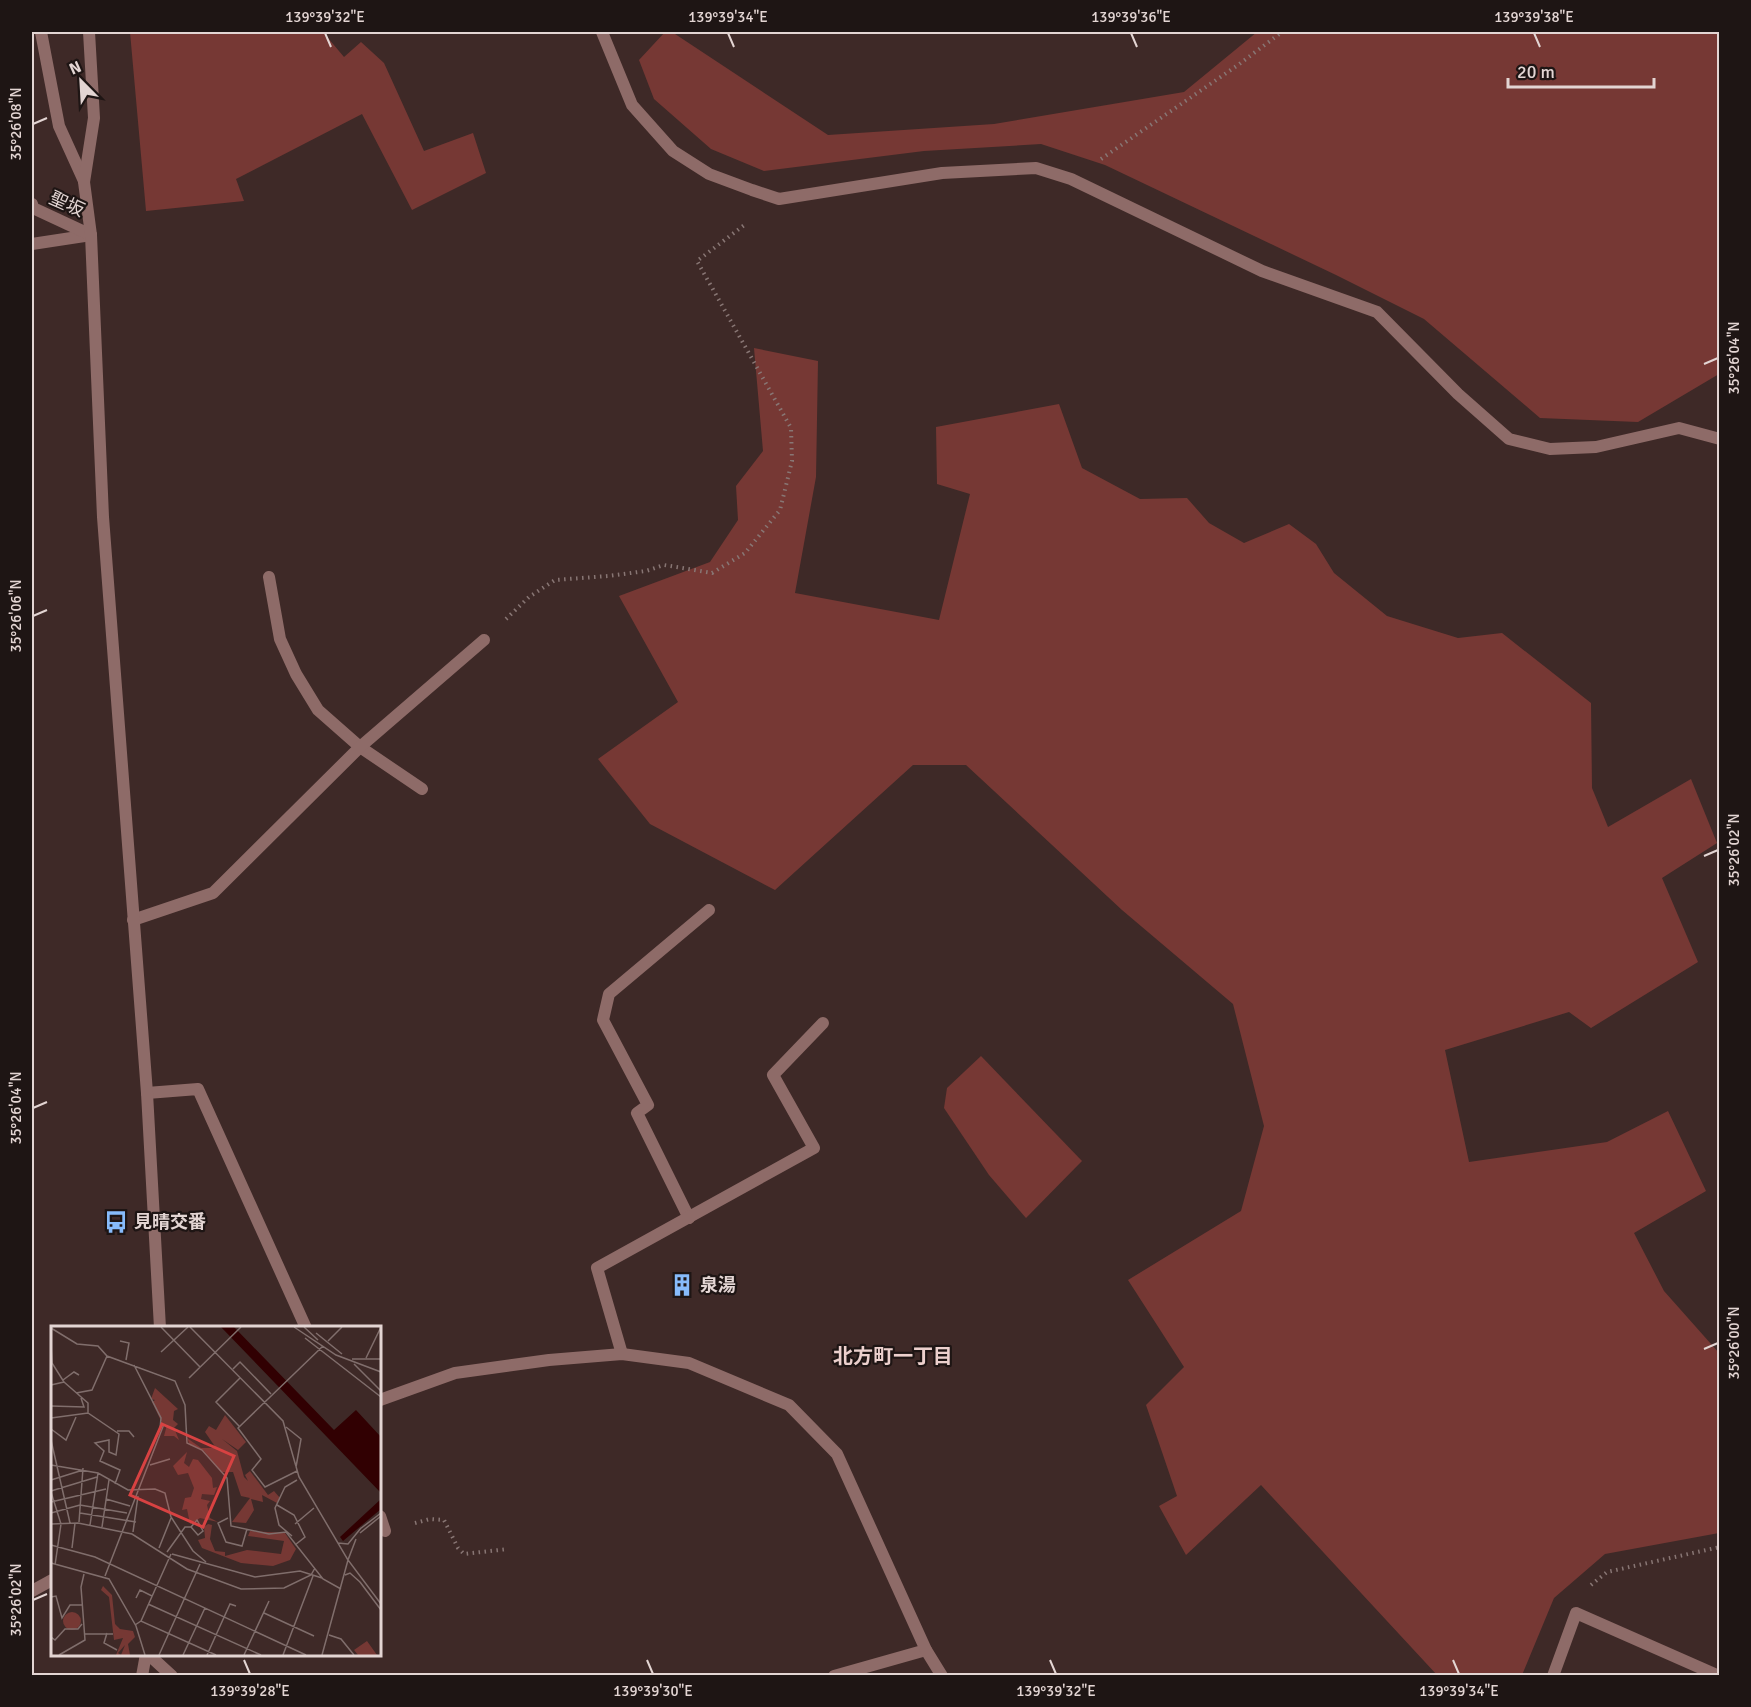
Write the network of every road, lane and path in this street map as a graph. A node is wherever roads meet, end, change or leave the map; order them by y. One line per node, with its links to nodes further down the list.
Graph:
1 (41, 32): 6 (street)
2 (89, 32): 6 (street)
3 (602, 32): 7 (street)
4 (1282, 32): 5 (path)
5 (1071, 179): 7 (street); 11 (street)
6 (84, 182): 9 (street)
7 (779, 199): 13 (path)
8 (32, 204): 9 (street, 聖坂)
9 (91, 235): 10 (street); 17 (street)
10 (32, 244)
11 (1719, 439)
12 (269, 577): 14 (street)
13 (484, 639): 14 (street)
14 (360, 747): 15 (street); 17 (street)
15 (422, 789)
16 (709, 910): 20 (street)
17 (133, 920): 19 (street)
18 (823, 1023): 20 (street)
19 (147, 1093): 21 (street); 22 (street)
20 (689, 1218): 23 (street)
21 (160, 1326)
22 (305, 1326)
23 (622, 1354): 24 (street); 30 (street)
24 (381, 1400)
25 (381, 1519): 26 (street)
26 (385, 1531): 27 (path)
27 (508, 1549)
28 (51, 1581): 29 (street)
29 (32, 1592)
30 (926, 1650): 35 (street); 36 (street)
31 (147, 1656): 33 (street)
32 (149, 1656): 34 (street)
33 (142, 1676)
34 (172, 1676)
35 (834, 1676)
36 (942, 1676)
37 (1553, 1676): 38 (street)
38 (1719, 1676)

